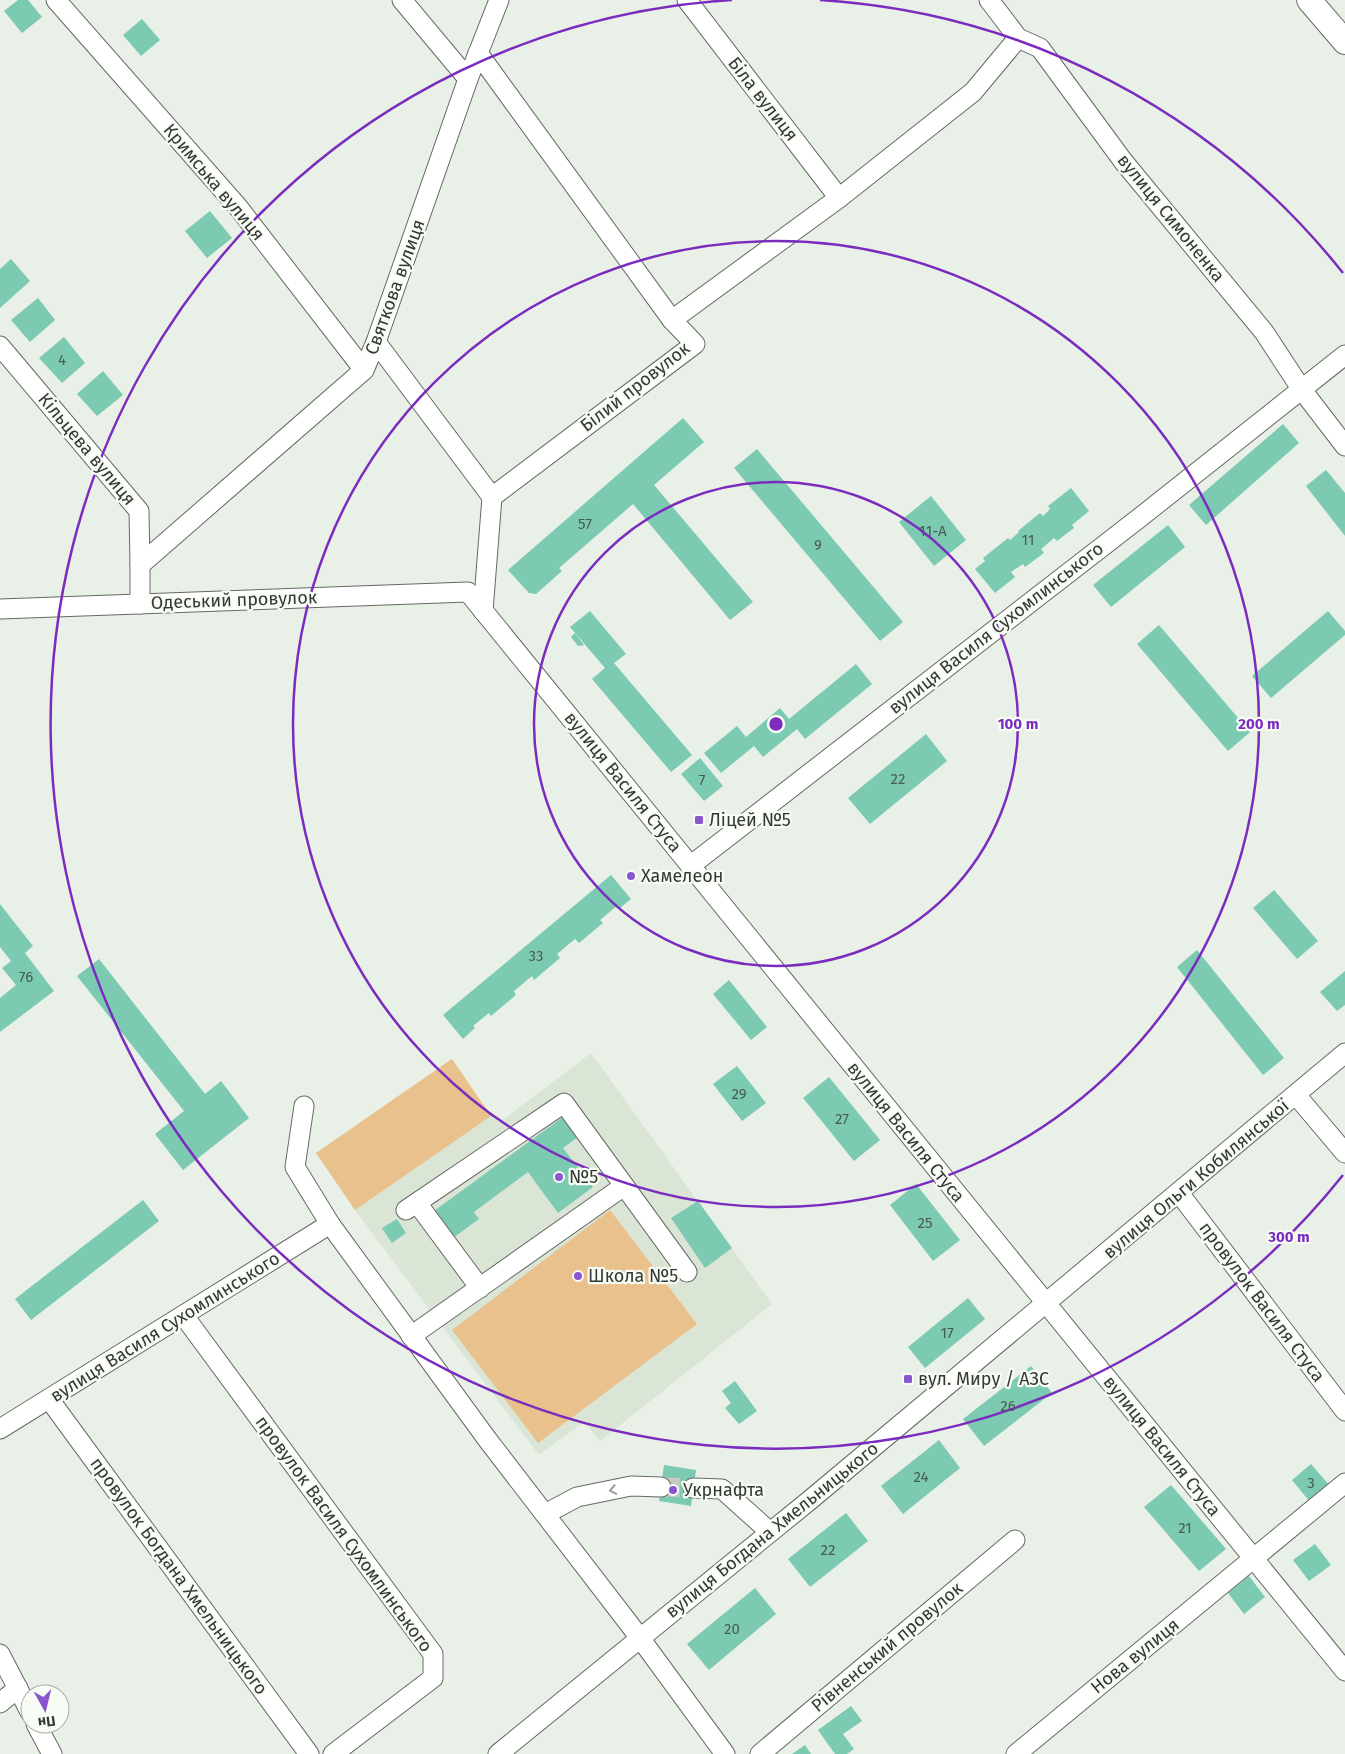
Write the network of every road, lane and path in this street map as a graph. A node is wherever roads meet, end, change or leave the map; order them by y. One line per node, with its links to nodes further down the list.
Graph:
1 (56, 0): 16 (street, Кримська вулиця)
2 (402, 0): 10 (street)
3 (498, 0): 9 (street, Святкова вулиця)
4 (687, 0): 11 (street, Біла вулиця)
5 (989, 0): 7 (street, вулиця Симоненка)
6 (1309, 0): 8 (main road)
7 (1018, 38): 11 (street); 17 (street, вулиця Симоненка)
8 (1345, 42)
9 (478, 53): 10 (street, Святкова вулиця); 12 (street, Білий провулок)
10 (468, 79): 13 (street, Святкова вулиця)
11 (839, 198): 12 (street)
12 (672, 320): 19 (street, Білий провулок)
13 (376, 342): 16 (street, Святкова вулиця); 19 (street)
14 (0, 346): 20 (street, Кільцева вулиця)
15 (1345, 355): 17 (street, вулиця Василя Сухомлинського)
16 (364, 370): 20 (street, Святкова вулиця)
17 (1302, 390): 18 (street, вулиця Симоненка); 25 (street, вулиця Василя Сухомлинського)
18 (1345, 446)
19 (492, 497): 24 (street)
20 (140, 565): 22 (street)
21 (468, 592): 22 (street, Одеський провулок); 24 (street, вулиця Василя Стуса)
22 (140, 604): 23 (street, Одеський провулок)
23 (0, 609)
24 (483, 611): 25 (street, вулиця Василя Стуса)
25 (690, 866): 35 (street, вулиця Василя Стуса)
26 (1345, 1053): 27 (street, вулиця Ольги Кобилянської)
27 (1296, 1094): 29 (street); 31 (street, вулиця Ольги Кобилянської)
28 (304, 1106): 32 (street)
29 (1345, 1154)
30 (624, 1186): 33 (street); 34 (street); 34 (street)
31 (1179, 1193): 35 (street, вулиця Ольги Кобилянської); 39 (street, провулок Василя Стуса)
32 (330, 1224): 36 (street, вулиця Василя Сухомлинського); 37 (street)
33 (687, 1272)
34 (480, 1288): 37 (street)
35 (1046, 1304): 45 (street, вулиця Богдана Хмельницького); 47 (street, вулиця Василя Стуса)
36 (184, 1316): 38 (street, вулиця Василя Сухомлинського); 57 (street, провулок Василя Сухомлинського)
37 (412, 1336): 44 (street)
38 (49, 1399): 40 (street, вулиця Василя Сухомлинського); 56 (street, провулок Богдана Хмельницького)
39 (1345, 1410)
40 (0, 1429)
41 (1345, 1483): 47 (street, Нова вулиця)
42 (661, 1487): 44 (street, one-way to 44)
43 (693, 1488): 45 (street)
44 (545, 1514): 48 (street)
45 (770, 1532): 48 (street, вулиця Богдана Хмельницького)
46 (1015, 1540): 60 (street, Рівненський провулок)
47 (1253, 1559): 50 (street, вулиця Василя Стуса); 61 (street, Нова вулиця)
48 (640, 1638): 58 (street, вулиця Богдана Хмельницького); 59 (street)
49 (0, 1654): 51 (street)
50 (1345, 1671)
51 (18, 1688): 52 (street); 53 (street)
52 (20, 1692)
53 (0, 1703)
54 (41, 1734): 55 (street)
55 (52, 1754)
56 (309, 1754)
57 (333, 1754)
58 (498, 1754)
59 (725, 1754)
60 (760, 1754)
61 (1016, 1754)

